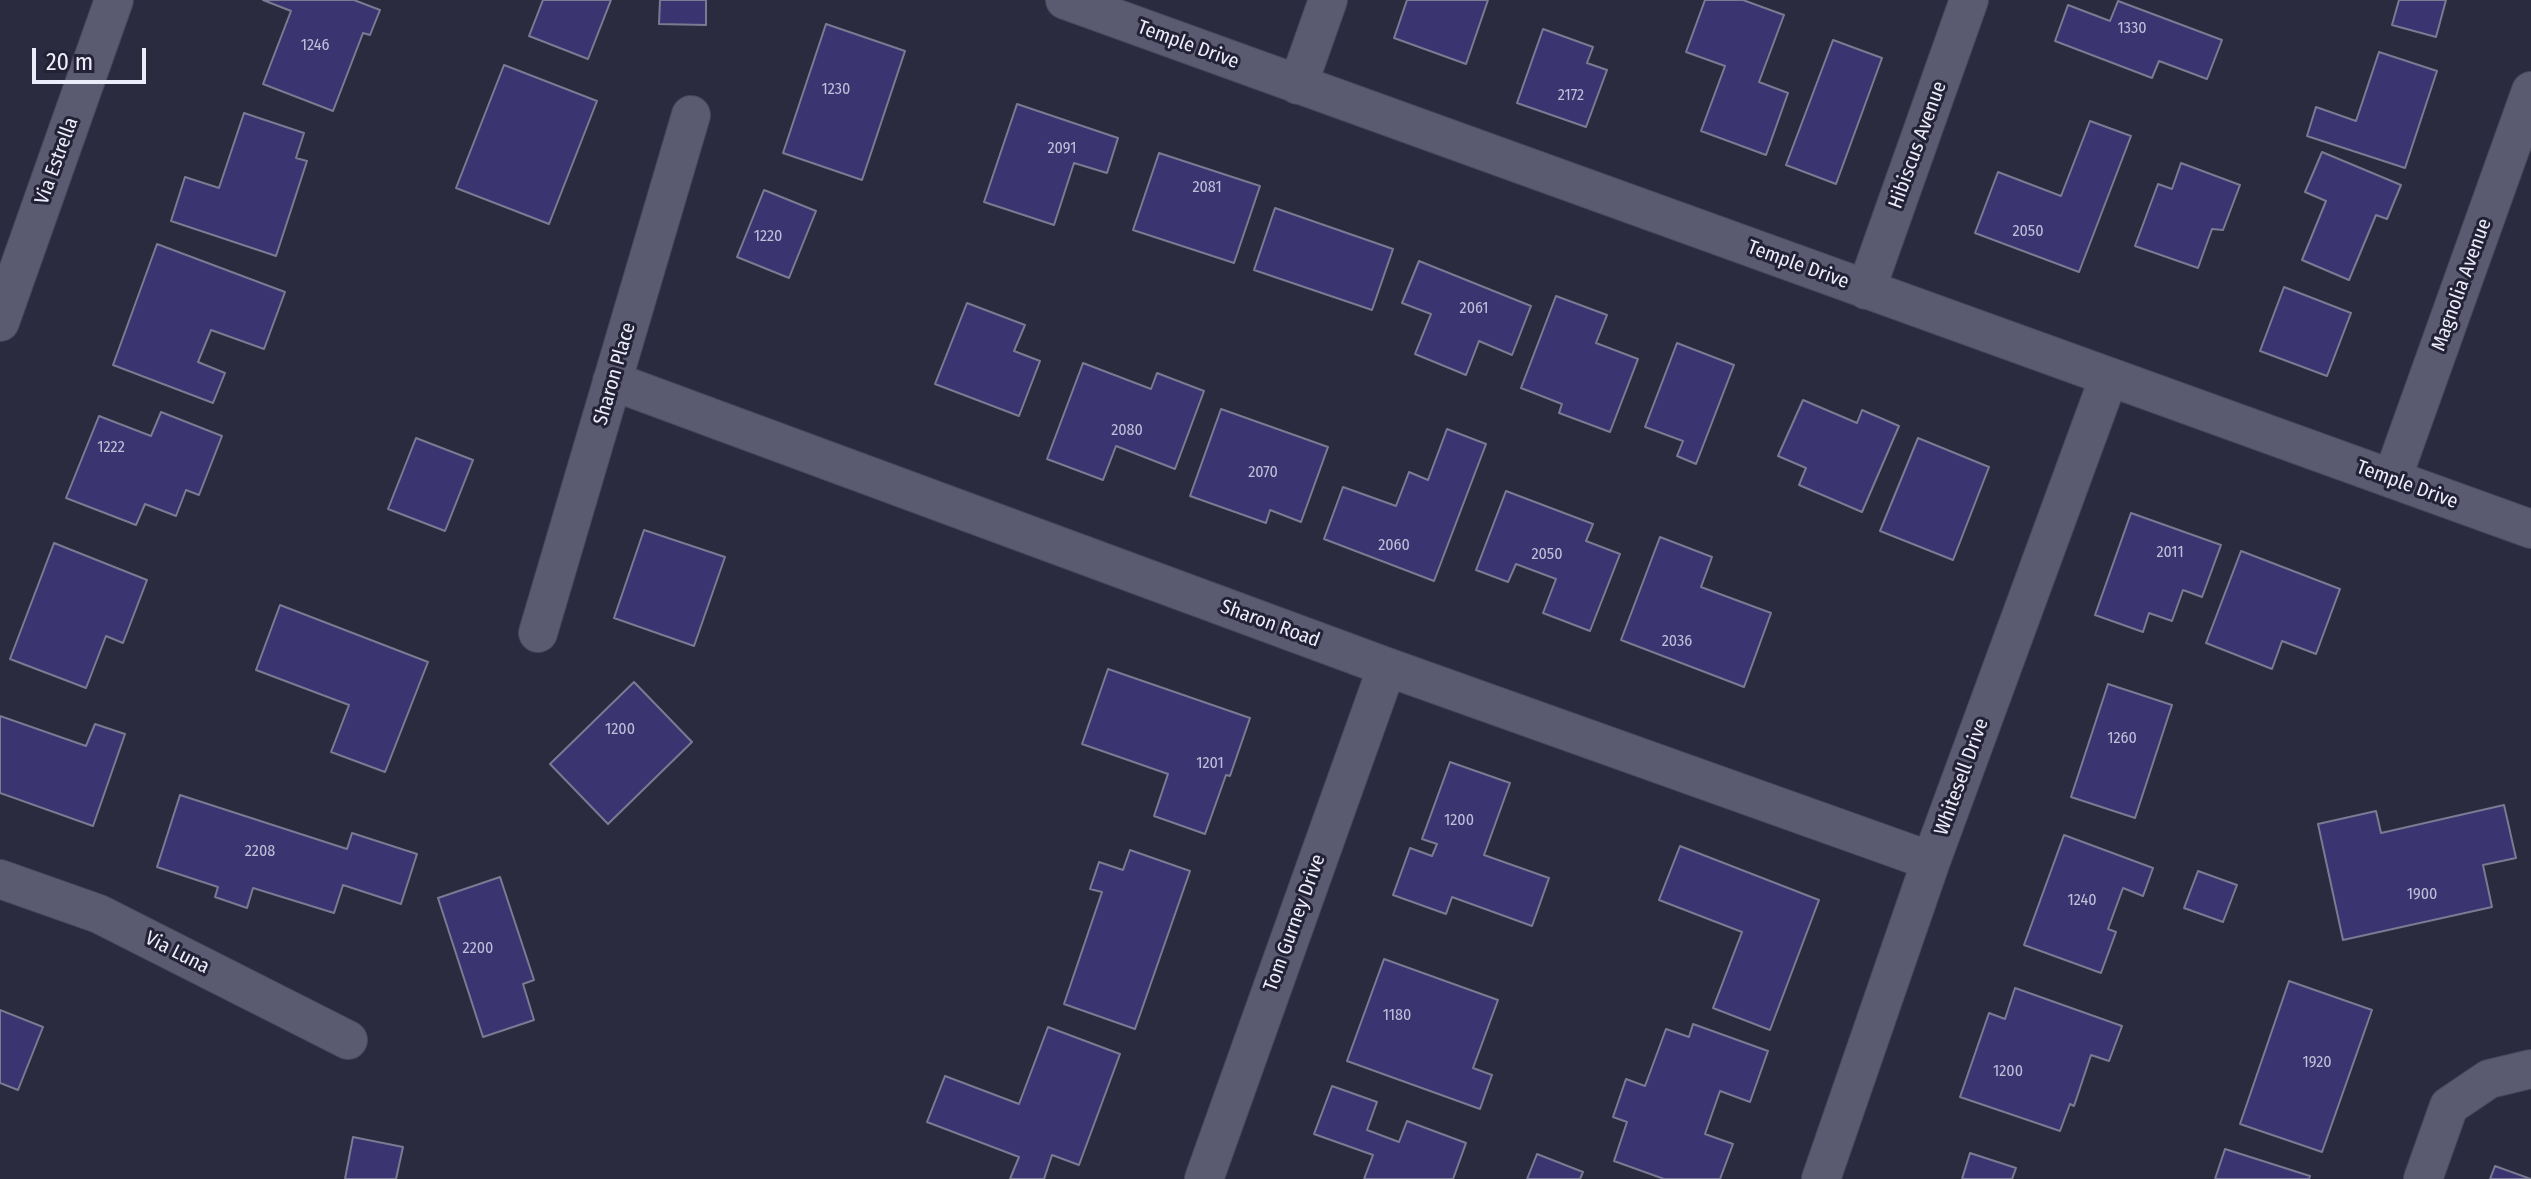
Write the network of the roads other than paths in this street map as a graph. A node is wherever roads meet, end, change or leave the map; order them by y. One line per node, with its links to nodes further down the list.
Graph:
1 (114, 0): 9 (street, Via Estrella)
2 (1065, 0): 5 (street, Temple Drive)
3 (1328, 0): 5 (street)
4 (1969, 0): 8 (street, Hibiscus Avenue)
5 (1298, 85): 8 (street, Temple Drive)
6 (2531, 91): 12 (street, Magnolia Avenue)
7 (691, 115): 11 (street, Sharon Place)
8 (1866, 290): 10 (street, Temple Drive)
9 (0, 322)
10 (2109, 377): 12 (street, Temple Drive); 16 (street, Whitesell Drive)
11 (612, 381): 14 (street, Sharon Place); 15 (street, Sharon Road)
12 (2392, 479): 13 (street, Temple Drive)
13 (2531, 529)
14 (538, 633)
15 (1387, 667): 16 (street, Sharon Road); 20 (street, Tom Gurney Drive)
16 (1931, 861): 21 (street, Whitesell Drive)
17 (0, 879): 18 (street, Via Luna)
18 (348, 1040)
19 (2531, 1069): 22 (street)
20 (1204, 1179)
21 (1821, 1179)
22 (2423, 1179)

